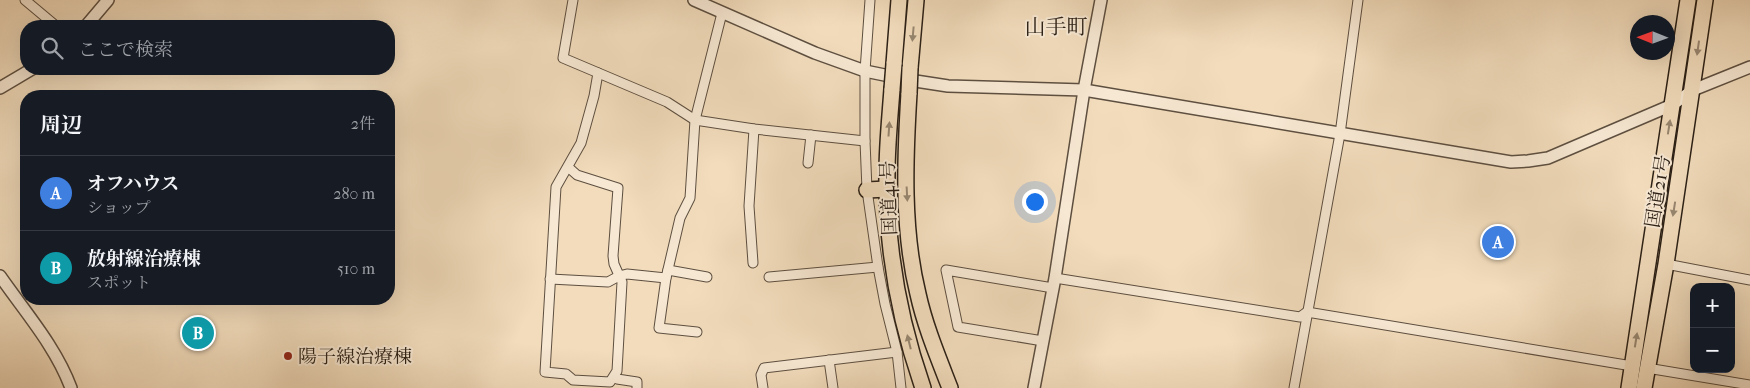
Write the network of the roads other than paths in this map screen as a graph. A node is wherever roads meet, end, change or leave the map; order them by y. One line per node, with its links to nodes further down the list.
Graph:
1 (25, 0): 13 (street)
2 (108, 0): 14 (street)
3 (573, 0): 17 (street)
4 (694, 0): 12 (street)
5 (870, 0): 16 (street)
6 (899, 0): 30 (highway, 国道41号, one-way to 6, bridge)
7 (916, 0): 59 (highway, 国道41号, one-way to 59, bridge)
8 (1101, 0): 20 (street)
9 (1358, 0): 25 (street)
10 (1688, 0): 22 (highway, 国道21号)
11 (1705, 0): 21 (highway, 国道21号, one-way to 21)
12 (722, 13): 16 (street); 23 (street)
13 (49, 20)
14 (91, 20)
15 (1750, 67): 21 (street)
16 (865, 71): 20 (street); 27 (street)
17 (598, 73): 23 (street); 29 (street)
18 (22, 75): 19 (street)
19 (0, 88)
20 (1084, 90): 25 (street); 42 (street)
21 (1693, 90): 22 (street); 33 (highway, 国道21号, one-way to 33)
22 (1672, 105): 25 (street); 50 (highway, 国道21号, one-way to 22)
23 (695, 120): 24 (street); 35 (street)
24 (754, 129): 26 (street); 32 (street)
25 (1340, 134): 45 (street)
26 (811, 135): 27 (street); 28 (street)
27 (864, 141): 31 (street)
28 (808, 163)
29 (568, 167): 37 (street); 40 (street)
30 (887, 189): 31 (highway); 58 (highway, 国道41号, one-way to 30)
31 (867, 190): 34 (street)
32 (754, 263)
33 (1666, 264): 41 (street); 50 (highway, 国道21号)
34 (878, 267): 39 (street); 48 (street)
35 (667, 274): 37 (street); 38 (street); 46 (street)
36 (0, 276): 44 (street)
37 (619, 276): 40 (street); 51 (street)
38 (707, 277)
39 (769, 277)
40 (550, 279): 51 (street)
41 (1750, 280)
42 (1054, 283): 45 (street); 47 (street); 47 (street)
43 (20, 305): 53 (street)
44 (20, 305)
45 (1307, 312): 50 (street); 61 (street)
46 (697, 332)
47 (1043, 341): 60 (street)
48 (897, 352): 49 (street); 57 (street)
49 (829, 360): 55 (street); 56 (street)
50 (1640, 367): 52 (street); 62 (highway, 国道21号); 63 (highway, 国道21号)
51 (615, 376): 54 (street)
52 (1750, 384)
53 (71, 388)
54 (636, 388)
55 (763, 388)
56 (833, 388)
57 (901, 388)
58 (923, 388)
59 (950, 388)
60 (1034, 388)
61 (1294, 388)
62 (1629, 388)
63 (1644, 388)

